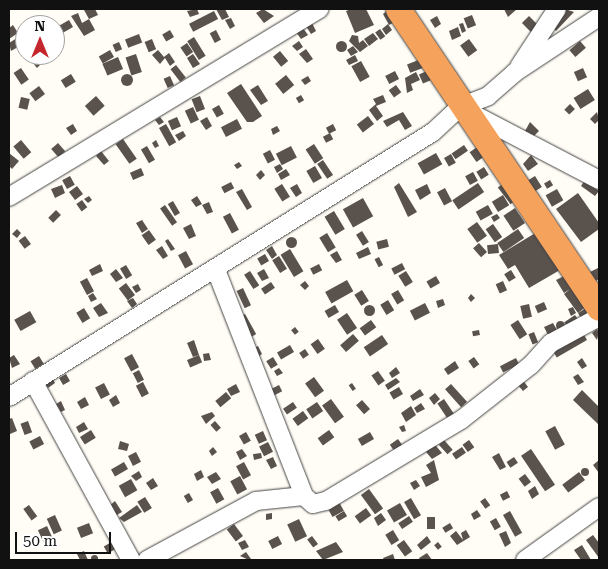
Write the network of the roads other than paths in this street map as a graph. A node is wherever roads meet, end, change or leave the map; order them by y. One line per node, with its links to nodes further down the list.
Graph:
1 (319, 9): 8 (street)
2 (398, 9): 6 (highway)
3 (557, 9): 5 (street)
4 (599, 17): 5 (street)
5 (514, 73): 6 (street)
6 (460, 107): 7 (street); 9 (street); 10 (highway)
7 (599, 180)
8 (9, 197)
9 (216, 270): 12 (street); 14 (street)
10 (599, 308)
11 (599, 317): 14 (street)
12 (33, 381): 13 (street); 16 (street)
13 (9, 397)
14 (304, 496): 17 (street)
15 (599, 507): 18 (street)
16 (131, 560)
17 (148, 560)
18 (525, 560)

